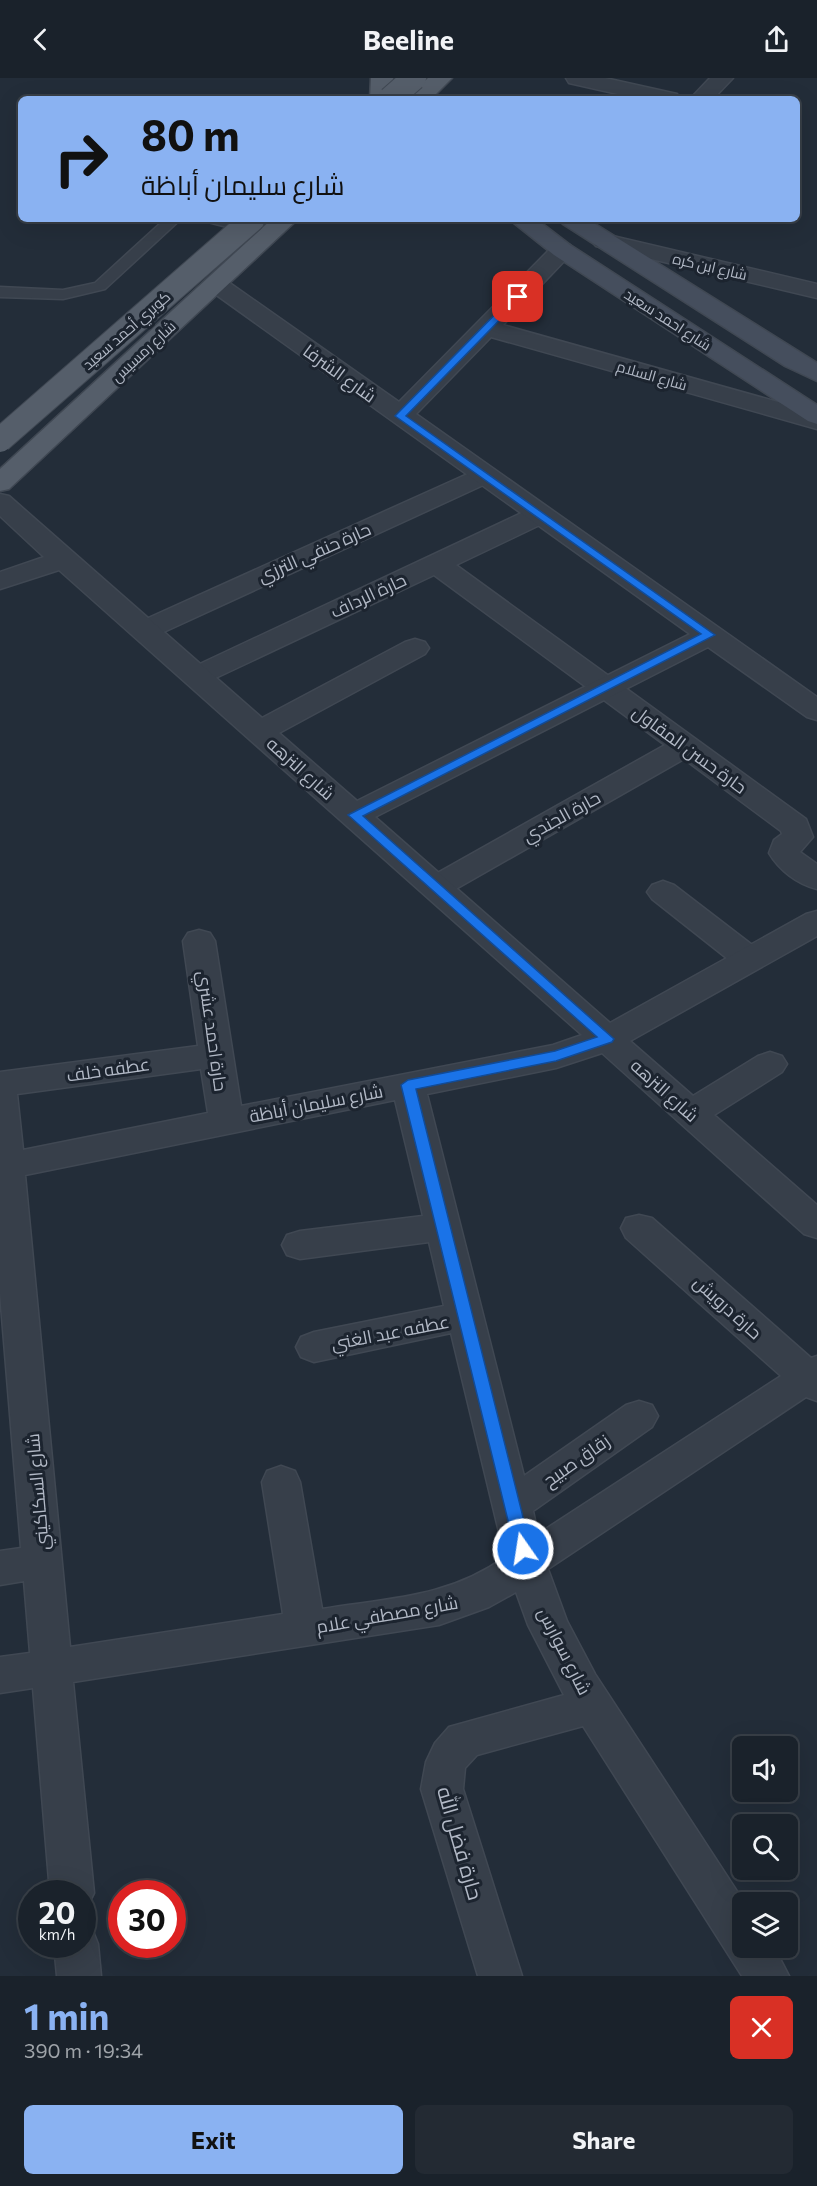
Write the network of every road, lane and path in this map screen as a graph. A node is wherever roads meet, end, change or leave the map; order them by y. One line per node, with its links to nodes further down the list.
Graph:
1 (382, 78): 7 (main road)
2 (396, 78): 9 (main road)
3 (414, 78): 8 (main road, bridge)
4 (441, 78): 10 (main road)
5 (577, 78): 11 (street)
6 (722, 78): 12 (street)
7 (381, 96)
8 (393, 96)
9 (414, 96)
10 (420, 96)
11 (656, 96)
12 (704, 96)
13 (171, 222): 22 (lane)
14 (247, 222): 17 (lane)
15 (525, 222): 19 (main road, شارع احمد سعيد)
16 (579, 222): 18 (main road, شارع احمد سعيد)
17 (269, 224): 20 (main road, شارع رمسيس); 27 (main road, كوبري أحمد سعيد, bridge)
18 (604, 241): 21 (street, شارع ابن كره); 24 (main road, شارع احمد سعيد)
19 (562, 249): 23 (street); 26 (main road, شارع احمد سعيد)
20 (216, 284): 25 (street, شارع الشرفا); 29 (main road, شارع رمسيس)
21 (817, 291)
22 (0, 292)
23 (488, 328): 25 (street); 26 (street, شارع السلام)
24 (817, 375)
25 (400, 416): 28 (street, شارع الشرفا)
26 (817, 419)
27 (0, 440)
28 (483, 475): 31 (street, شارع الشرفا); 35 (street, حارة حنفي الترزي)
29 (0, 483)
30 (0, 502): 32 (street, شارع النزهه)
31 (539, 515): 33 (street, حارة الرداف); 36 (street, شارع الشرفا)
32 (63, 561): 34 (street); 35 (street, شارع النزهه)
33 (436, 563): 38 (street, حارة الرداف); 39 (street, حارة حسن المقاول)
34 (0, 581)
35 (145, 630): 38 (street, شارع النزهه)
36 (709, 635): 39 (street); 40 (street, شارع الشرفا)
37 (415, 648): 41 (street)
38 (197, 676): 41 (street, شارع النزهه)
39 (605, 687): 42 (street, حارة حسن المقاول); 43 (street)
40 (817, 711)
41 (259, 731): 43 (street, شارع النزهه)
42 (686, 746): 44 (street, حارة حسن المقاول); 45 (street, حارة الجندي)
43 (354, 815): 45 (street, شارع النزهه)
44 (817, 879)
45 (436, 887): 50 (street, شارع النزهه)
46 (663, 892): 49 (street)
47 (809, 936): 49 (street, شارع سليمان أباظة)
48 (199, 941): 51 (street, حارة احمد عشري)
49 (749, 959): 50 (street, شارع سليمان أباظة)
50 (607, 1039): 53 (street, شارع سليمان أباظة); 55 (street, شارع النزهه)
51 (217, 1055): 54 (street, عطفه خلف); 56 (street, حارة احمد عشري)
52 (770, 1064): 55 (street)
53 (408, 1085): 56 (street, شارع سليمان أباظة); 59 (street, شارع سوارس)
54 (0, 1096): 57 (street, شارع السكاكيني)
55 (691, 1113): 58 (street, شارع النزهه)
56 (226, 1121): 57 (street, شارع سليمان أباظة)
57 (4, 1166): 62 (street, شارع السكاكيني)
58 (817, 1225)
59 (443, 1227): 61 (street); 63 (street, شارع سوارس)
60 (639, 1228): 65 (street, حارة درويش)
61 (300, 1245)
62 (10, 1301): 69 (street, شارع السكاكيني)
63 (466, 1316): 64 (street, عطفه عبد الغني); 68 (street, شارع سوارس)
64 (314, 1347)
65 (814, 1378): 70 (street, شارع مصطفي علام)
66 (639, 1416): 68 (street, زقاق صبيح)
67 (280, 1482): 72 (street)
68 (513, 1504): 70 (street, شارع سوارس)
69 (43, 1561): 71 (street); 73 (street, شارع السكاكيني)
70 (526, 1563): 72 (street, شارع مصطفي علام); 75 (street, شارع سوارس)
71 (0, 1568)
72 (305, 1628): 73 (street, شارع مصطفي علام)
73 (52, 1667): 74 (street, شارع مصطفي علام); 76 (street, شارع السكاكيني)
74 (0, 1675)
75 (593, 1705): 77 (street, شارع سوارس); 81 (street, حارة فضل الله)
76 (71, 1880)
77 (732, 1922)
78 (77, 1958): 80 (street)
79 (756, 1958): 82 (street)
80 (79, 1976)
81 (500, 1976)
82 (767, 1976)

